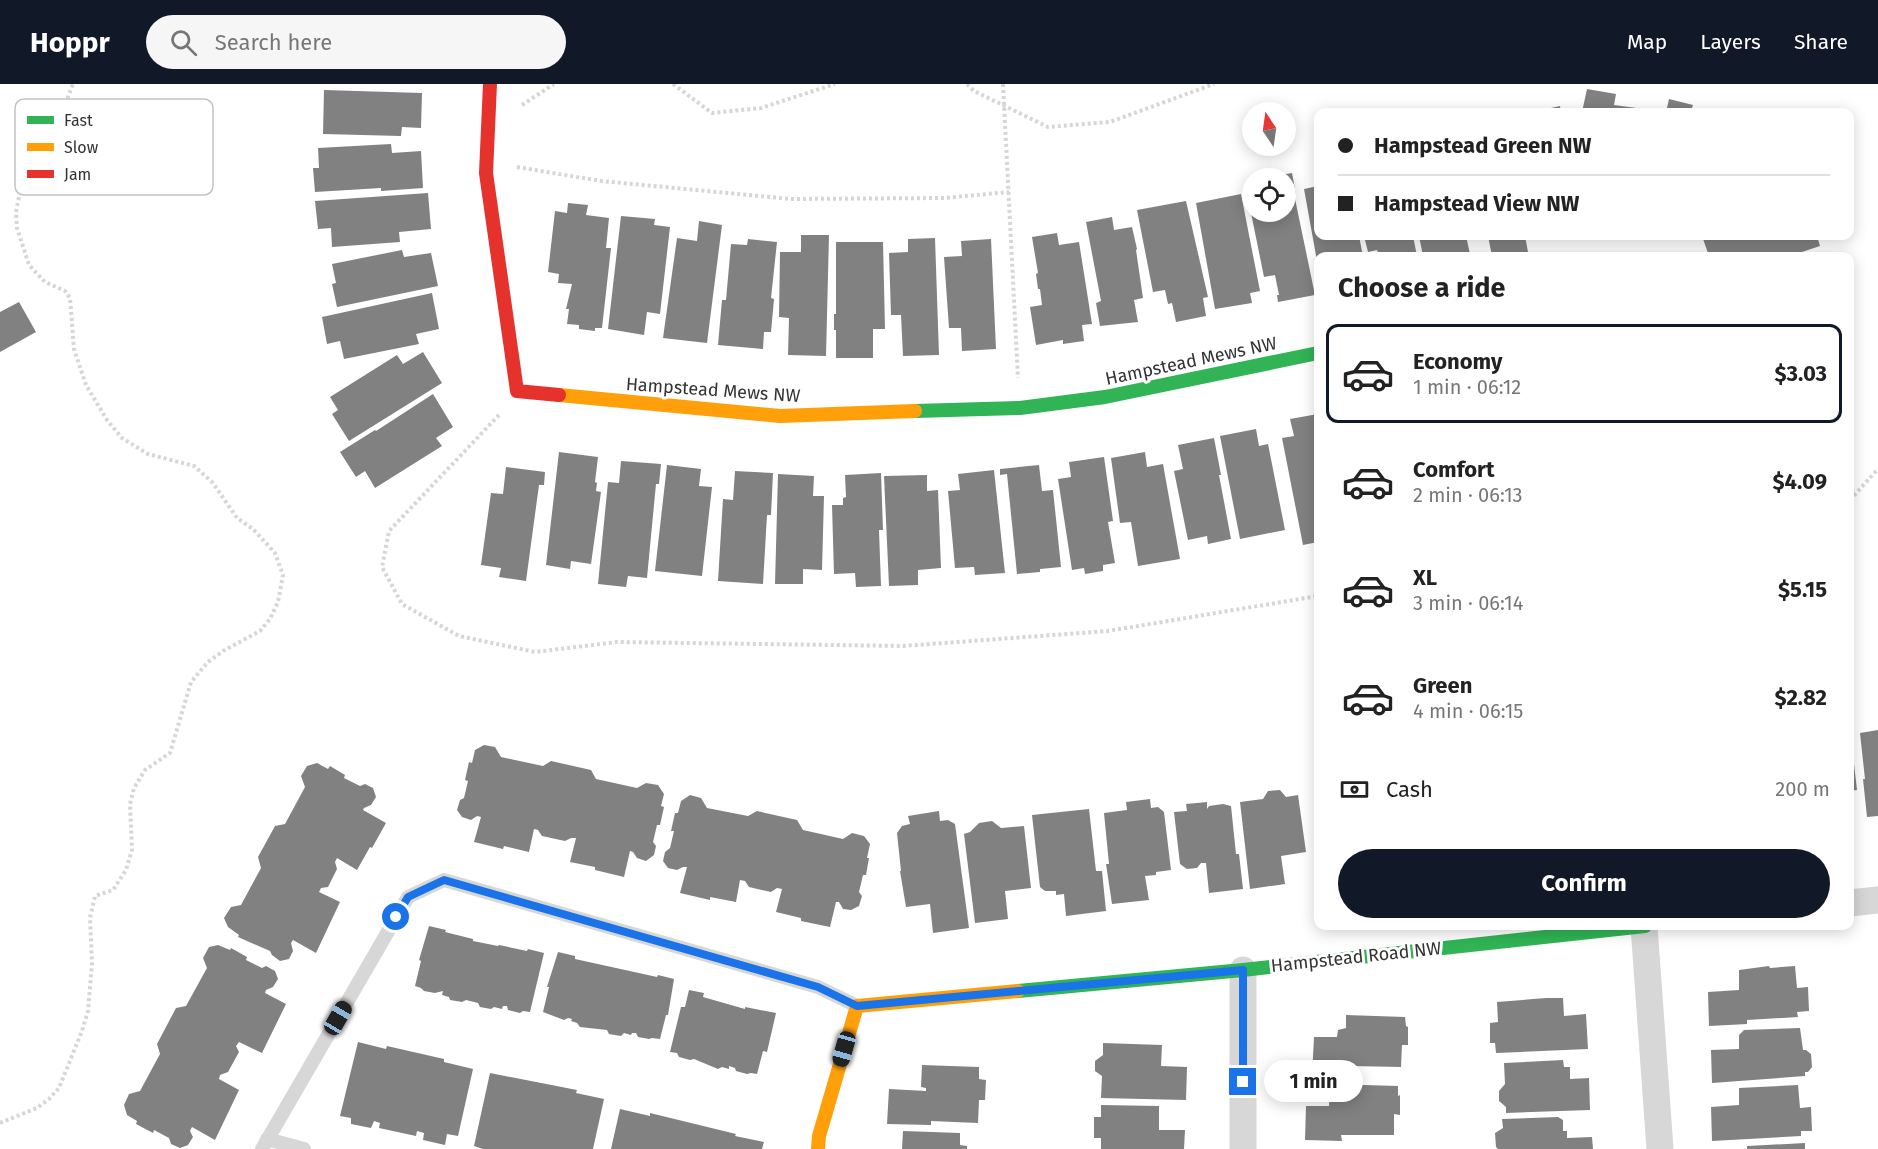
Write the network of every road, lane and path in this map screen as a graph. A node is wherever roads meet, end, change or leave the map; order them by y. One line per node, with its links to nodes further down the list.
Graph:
1 (73, 84): 9 (path)
2 (490, 84): 12 (street)
3 (554, 84): 11 (path)
4 (673, 84): 5 (path)
5 (835, 84)
6 (967, 84): 10 (path)
7 (1003, 84): 10 (path)
8 (1214, 84): 10 (path)
9 (67, 99)
10 (1004, 105): 13 (path)
11 (520, 106)
12 (486, 173): 13 (path); 16 (street)
13 (1009, 192): 17 (path)
14 (20, 195): 27 (path)
15 (1314, 354): 17 (street, Hampstead Mews NW)
16 (517, 391): 17 (street, Hampstead Mews NW); 20 (path)
17 (1020, 408)
18 (1878, 469): 19 (path)
19 (1854, 496)
20 (1314, 597)
21 (1878, 900): 22 (street)
22 (1854, 903)
23 (1608, 930): 25 (street, Hampstead Road NW)
24 (1645, 930): 32 (street, Hampstead Road NW)
25 (1243, 970): 26 (street, Hampstead Road NW); 31 (street)
26 (857, 1006): 28 (lane); 30 (street)
27 (0, 1123)
28 (265, 1144): 29 (lane)
29 (304, 1149)
30 (818, 1149)
31 (1243, 1149)
32 (1660, 1149)

